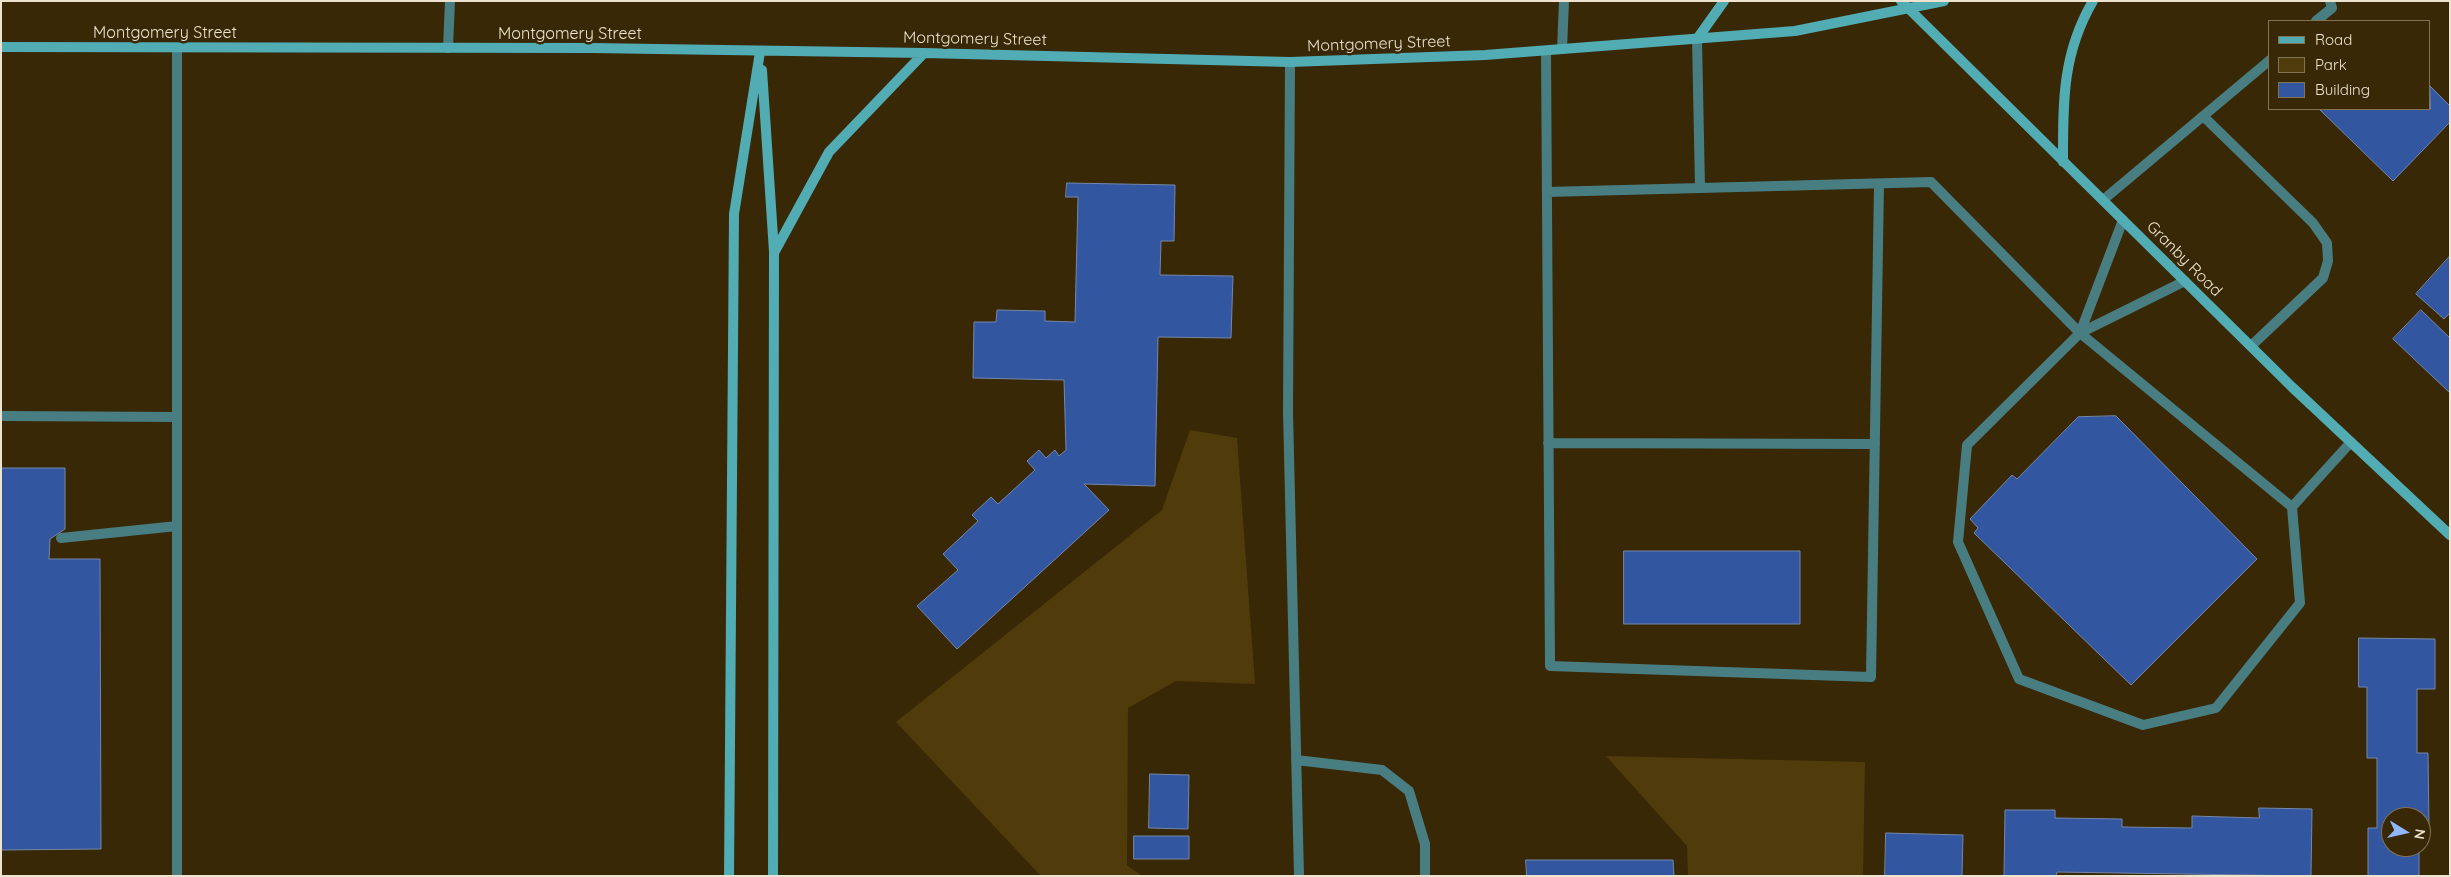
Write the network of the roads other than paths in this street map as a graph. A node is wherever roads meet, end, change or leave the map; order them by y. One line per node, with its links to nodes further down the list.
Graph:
1 (450, 1): 12 (lane)
2 (1564, 1): 13 (lane)
3 (1724, 1): 9 (main road)
4 (1944, 1): 7 (main road, Montgomery Street)
5 (2093, 1): 20 (main road)
6 (2330, 1): 8 (lane)
7 (1904, 5): 9 (main road, Montgomery Street); 20 (main road, Granby Road)
8 (2317, 20)
9 (1697, 39): 13 (main road, Montgomery Street); 22 (lane)
10 (1, 47): 11 (main road, Montgomery Street)
11 (177, 48): 12 (main road, Montgomery Street); 31 (lane)
12 (448, 48): 15 (main road, Montgomery Street)
13 (1562, 49): 14 (main road, Montgomery Street)
14 (1546, 51): 17 (main road, Montgomery Street); 23 (lane)
15 (760, 52): 16 (main road, Montgomery Street); 26 (main road); 41 (main road)
16 (924, 53): 17 (main road, Montgomery Street); 26 (main road)
17 (1290, 62): 39 (lane)
18 (2268, 62): 19 (lane)
19 (2203, 116): 24 (lane); 29 (lane)
20 (2064, 162): 24 (main road, Granby Road)
21 (1879, 184): 22 (lane); 28 (lane); 34 (lane)
22 (1700, 188): 23 (lane)
23 (1547, 192): 33 (lane)
24 (2103, 200): 25 (main road, Granby Road)
25 (2123, 220): 27 (main road, Granby Road); 28 (lane)
26 (774, 252): 42 (main road)
27 (2185, 281): 28 (lane); 29 (main road, Granby Road)
28 (2080, 333): 35 (lane); 35 (lane)
29 (2251, 346): 32 (main road, Granby Road)
30 (1, 416): 31 (lane)
31 (178, 417): 36 (lane)
32 (2351, 442): 35 (lane); 37 (main road, Granby Road)
33 (1548, 443): 34 (lane); 34 (lane)
34 (1875, 444)
35 (2292, 507)
36 (177, 526): 38 (lane); 40 (lane)
37 (2450, 535)
38 (61, 538)
39 (1296, 760): 43 (lane); 44 (lane)
40 (177, 876)
41 (729, 876)
42 (773, 876)
43 (1299, 876)
44 (1425, 876)

